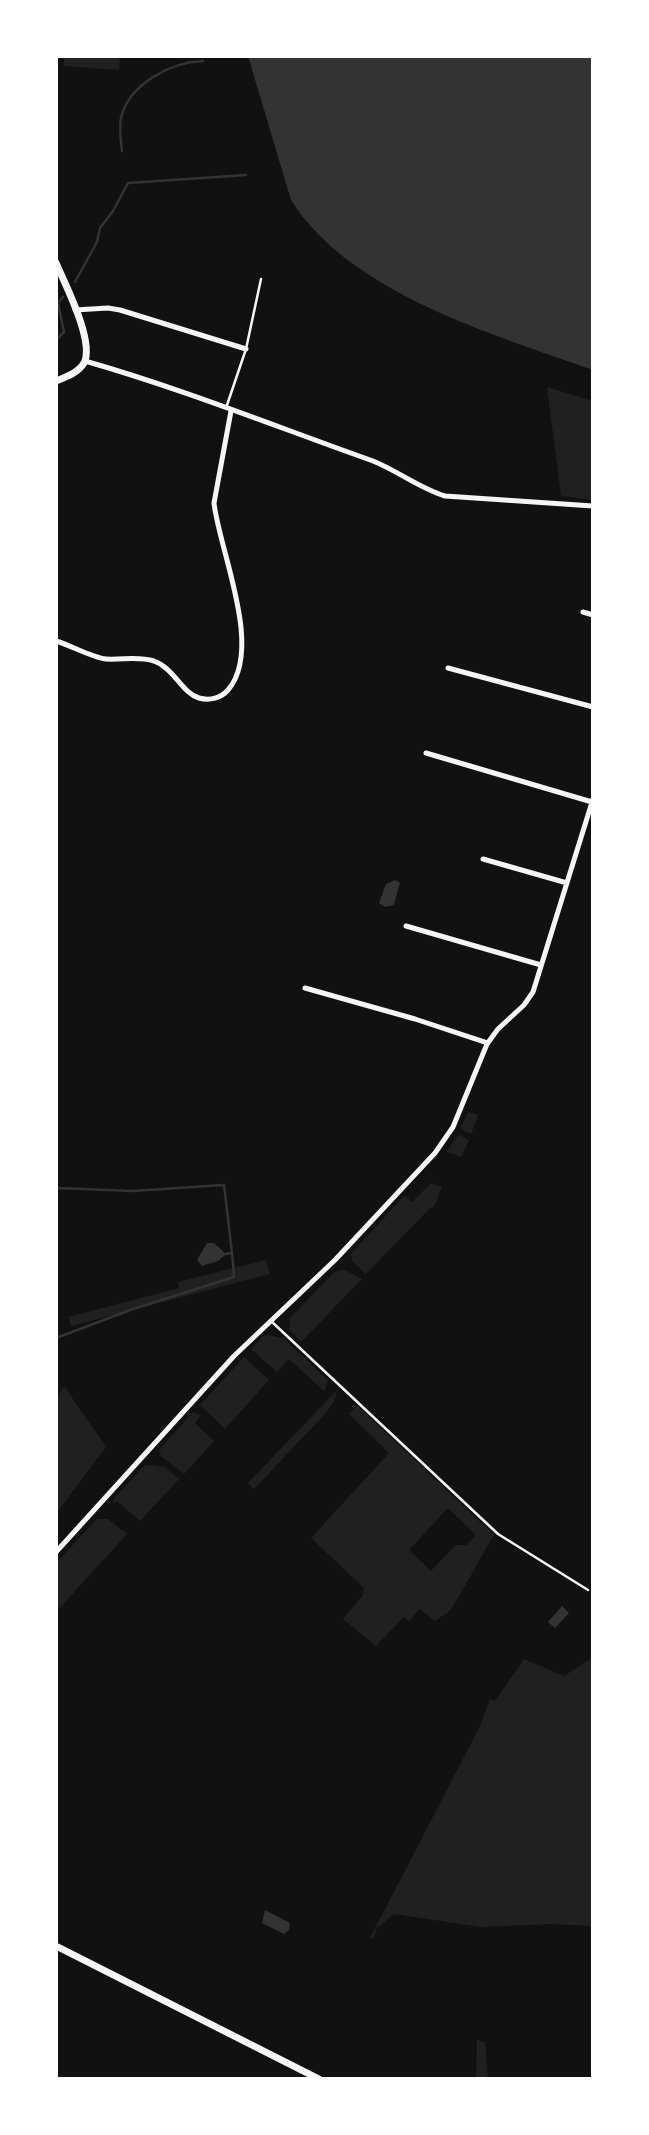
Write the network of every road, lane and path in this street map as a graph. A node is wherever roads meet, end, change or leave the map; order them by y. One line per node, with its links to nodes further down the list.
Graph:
1 (56, 263): 3 (main road)
2 (261, 279): 4 (lane)
3 (75, 310): 4 (street); 5 (main road)
4 (246, 349): 7 (lane)
5 (85, 361): 6 (main road); 7 (street)
6 (56, 381)
7 (228, 409): 8 (street); 11 (street)
8 (593, 506)
9 (583, 612): 10 (street)
10 (593, 615)
11 (56, 641)
12 (447, 668): 13 (street)
13 (593, 707)
14 (426, 753): 15 (street)
15 (593, 801): 17 (street)
16 (483, 859): 17 (street)
17 (567, 883): 19 (street)
18 (406, 926): 19 (street)
19 (541, 965): 21 (street)
20 (305, 988): 21 (street)
21 (488, 1043): 22 (street)
22 (271, 1321): 23 (street); 24 (lane)
23 (56, 1552)
24 (588, 1590)
25 (56, 1946): 26 (main road)
26 (319, 2079)

